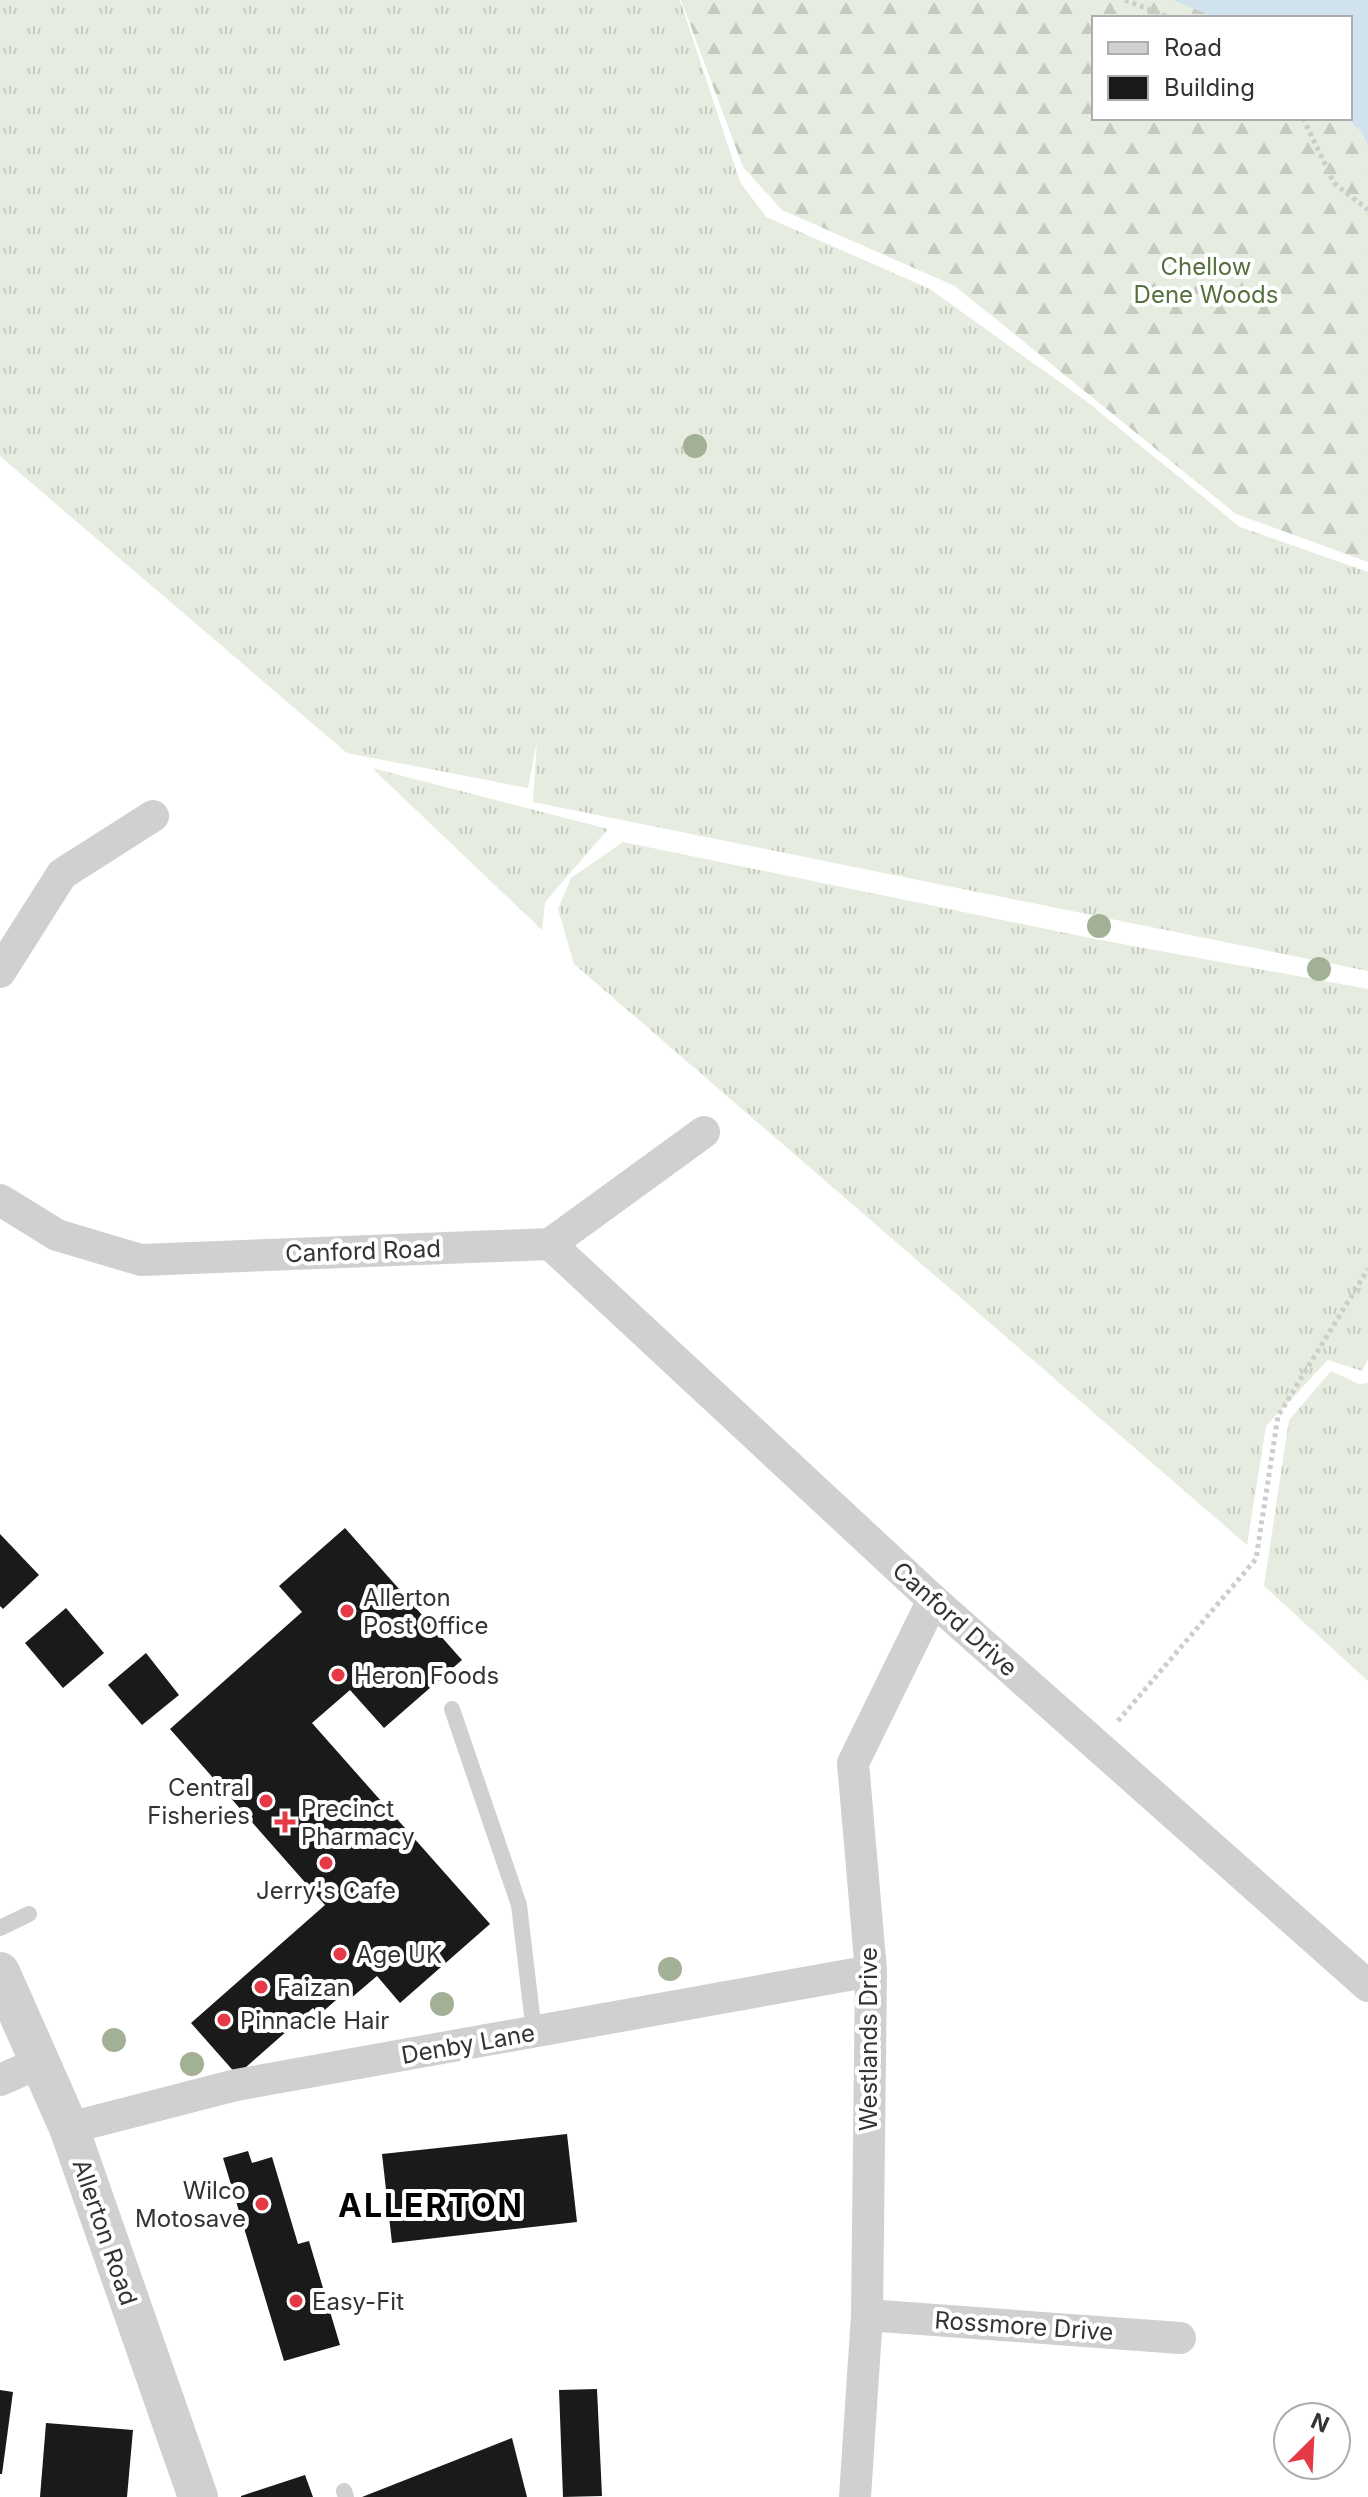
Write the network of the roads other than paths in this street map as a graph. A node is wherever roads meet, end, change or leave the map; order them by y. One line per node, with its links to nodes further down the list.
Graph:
1 (153, 816): 2 (street)
2 (0, 972)
3 (704, 1132): 5 (street)
4 (0, 1200): 5 (street, Canford Road)
5 (550, 1244): 6 (street, Canford Drive)
6 (933, 1600): 10 (street, Westlands Drive); 12 (street, Canford Drive)
7 (452, 1709): 13 (lane)
8 (29, 1914): 9 (lane)
9 (0, 1928)
10 (871, 1971): 13 (street, Denby Lane); 17 (street, Westlands Drive)
11 (0, 1972): 14 (street, Allerton Road)
12 (1368, 1986)
13 (534, 2032): 16 (street, Denby Lane)
14 (41, 2062): 15 (street); 16 (street, Allerton Road)
15 (0, 2080)
16 (69, 2128): 19 (street, Allerton Road)
17 (867, 2315): 18 (street, Rossmore Drive); 20 (street, Westlands Drive)
18 (1180, 2338)
19 (198, 2497)
20 (855, 2497)

